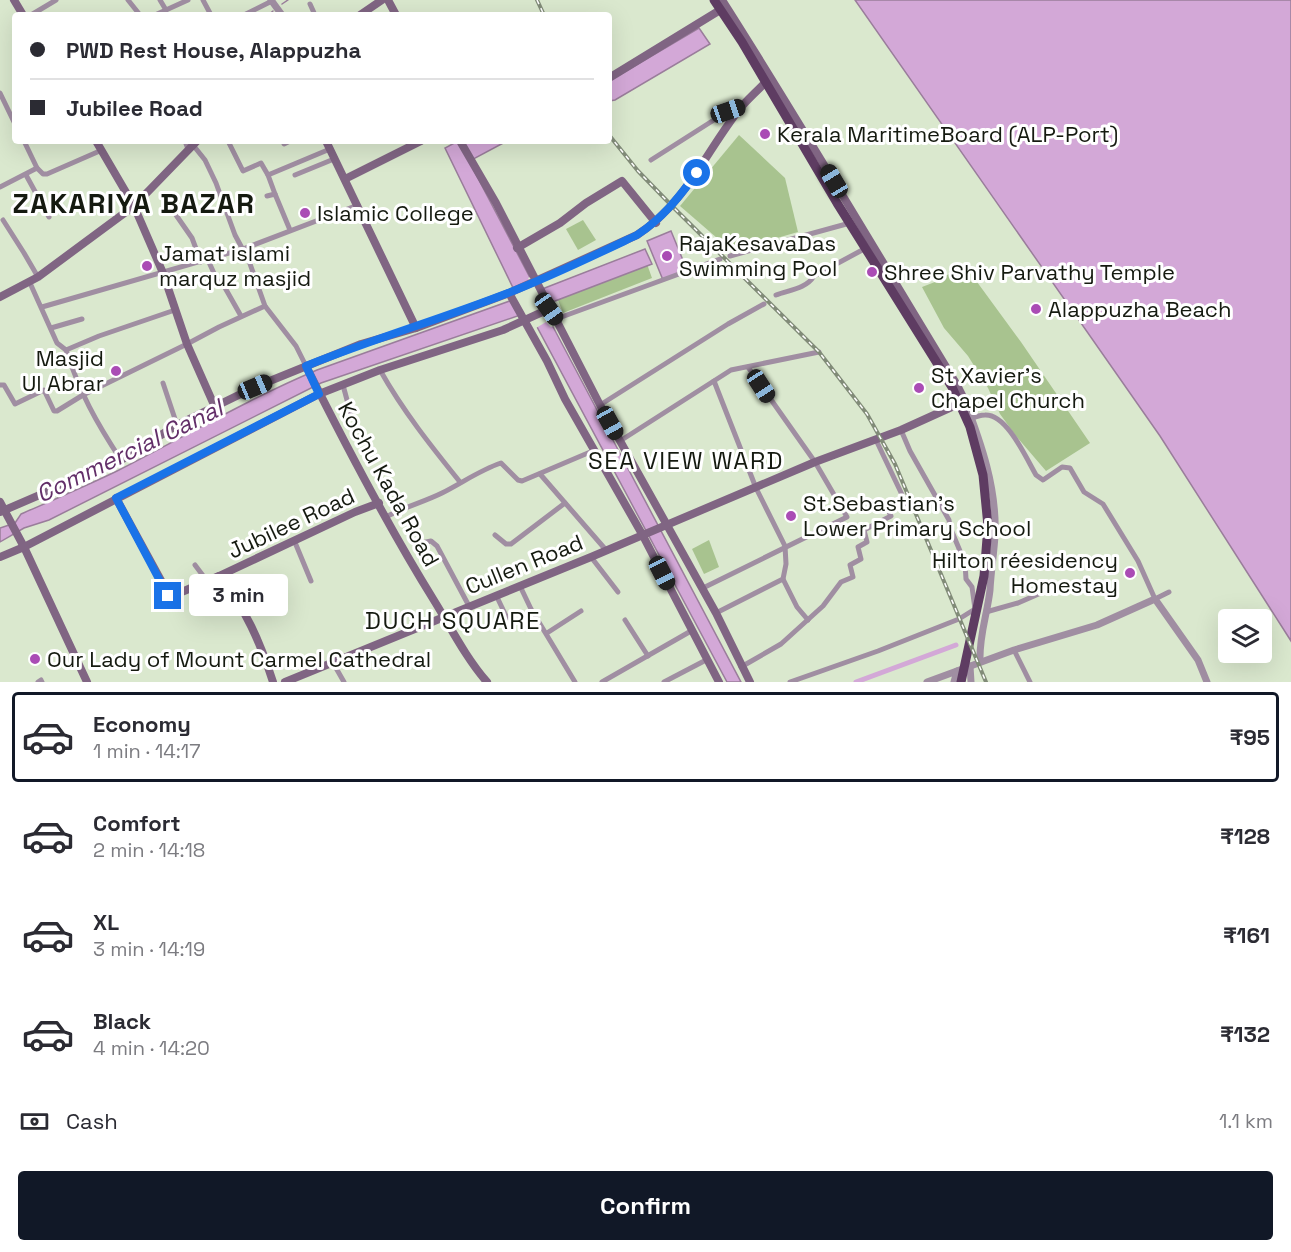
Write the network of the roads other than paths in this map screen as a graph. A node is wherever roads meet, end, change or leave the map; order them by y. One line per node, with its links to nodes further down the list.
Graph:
1 (56, 0): 11 (street)
2 (128, 0): 12 (street)
3 (160, 0): 10 (street)
4 (188, 0): 10 (street)
5 (382, 0): 16 (main road)
6 (714, 0): 143 (highway)
7 (272, 1): 14 (street)
8 (724, 3): 17 (main road); 18 (main road)
9 (310, 4): 15 (street)
10 (166, 10): 13 (street)
11 (36, 12)
12 (138, 12)
13 (162, 12)
14 (250, 12)
15 (314, 12)
16 (364, 12)
17 (612, 76)
18 (771, 76): 20 (main road); 45 (main road)
19 (0, 93): 21 (street)
20 (742, 106): 31 (street); 46 (main road)
21 (12, 118)
22 (25, 144): 32 (street)
23 (98, 144): 29 (main road)
24 (230, 144): 34 (street)
25 (415, 144): 36 (main road)
26 (462, 144): 49 (main road)
27 (193, 145): 41 (main road); 50 (street)
28 (328, 145): 30 (main road); 34 (street)
29 (102, 150): 32 (street); 41 (main road)
30 (334, 159): 35 (street); 36 (main road)
31 (651, 160)
32 (37, 168): 33 (street)
33 (26, 175): 37 (street); 43 (street)
34 (268, 176): 38 (street)
35 (294, 176)
36 (345, 178): 40 (main road)
37 (0, 187)
38 (275, 194): 39 (street); 47 (street)
39 (267, 196)
40 (358, 205): 47 (street); 72 (main road)
41 (134, 206): 55 (main road); 56 (main road)
42 (176, 215): 54 (street)
43 (49, 217)
44 (3, 220): 56 (street)
45 (857, 221): 48 (main road); 51 (street)
46 (656, 223): 49 (main road); 57 (main road)
47 (290, 230): 50 (street)
48 (871, 245): 60 (street); 85 (main road)
49 (517, 248): 57 (main road)
50 (243, 249): 53 (street); 63 (street)
51 (730, 256)
52 (720, 259): 70 (street)
53 (208, 260): 54 (street); 67 (street)
54 (201, 262): 55 (street)
55 (163, 273): 64 (street); 66 (main road)
56 (38, 278): 58 (main road)
57 (534, 282): 59 (main road); 65 (main road)
58 (30, 283): 61 (main road); 64 (street)
59 (512, 294): 68 (main road); 72 (main road)
60 (776, 295)
61 (0, 297)
62 (764, 304): 87 (street)
63 (266, 306): 67 (street); 77 (street)
64 (42, 307): 71 (street)
65 (547, 308): 68 (main road); 70 (main road)
66 (175, 310): 73 (main road); 74 (street)
67 (241, 316): 73 (street)
68 (525, 318): 78 (main road); 94 (main road)
69 (82, 319): 71 (street)
70 (556, 319): 87 (main road)
71 (51, 328): 74 (street)
72 (416, 328): 77 (main road)
73 (187, 344): 84 (street); 86 (main road)
74 (66, 350): 84 (street)
75 (819, 351): 76 (street)
76 (748, 367): 79 (street); 96 (street)
77 (308, 368): 83 (main road, Kochu Kada Road); 86 (main road)
78 (380, 370): 82 (main road); 98 (street)
79 (714, 381): 93 (street); 99 (street)
80 (163, 383): 90 (street)
81 (0, 385): 84 (street)
82 (343, 385): 83 (main road); 88 (street)
83 (318, 390): 100 (main road); 102 (main road, Kochu Kada Road)
84 (83, 395): 95 (street)
85 (964, 401): 89 (street); 91 (main road)
86 (214, 405): 90 (main road)
87 (600, 405): 93 (main road)
88 (351, 415)
89 (971, 418): 127 (street); 130 (street)
90 (177, 425): 95 (main road)
91 (901, 430): 92 (main road); 157 (street)
92 (876, 440): 96 (main road); 135 (street)
93 (620, 441): 106 (main road)
94 (595, 450): 97 (street); 107 (main road)
95 (120, 460): 104 (main road)
96 (815, 462): 99 (main road); 112 (street)
97 (540, 474): 98 (street); 103 (street)
98 (460, 482): 105 (street)
99 (756, 488): 106 (main road); 112 (street)
100 (116, 498): 111 (main road); 119 (main road, Jubilee Road)
101 (0, 502): 104 (main road)
102 (379, 503): 105 (main road, Kochu Kada Road); 109 (main road, Jubilee Road)
103 (565, 503): 108 (street); 113 (street)
104 (2, 511): 111 (main road)
105 (386, 517): 132 (main road, Kochu Kada Road)
106 (664, 525): 107 (main road, Cullen Road); 123 (main road)
107 (643, 534): 113 (main road, Cullen Road); 136 (main road)
108 (495, 535)
109 (294, 540): 117 (main road, Jubilee Road); 120 (street)
110 (421, 543): 128 (street)
111 (24, 547): 114 (main road); 148 (main road)
112 (786, 549): 118 (street); 123 (street)
113 (606, 550): 115 (main road, Cullen Road)
114 (0, 557)
115 (591, 557): 121 (main road, Cullen Road); 124 (street)
116 (195, 565): 119 (street)
117 (219, 576): 119 (main road, Jubilee Road); 149 (main road, Jubilee Road)
118 (783, 577): 131 (street); 135 (street)
119 (207, 581)
120 (311, 581)
121 (520, 586): 126 (main road, Cullen Road); 137 (street)
122 (1057, 586): 130 (street)
123 (703, 588): 131 (main road)
124 (618, 592)
125 (1169, 592): 127 (street)
126 (496, 595): 128 (main road, Cullen Road); 133 (street)
127 (1155, 599): 138 (street); 163 (street)
128 (469, 606): 132 (main road, Cullen Road)
129 (581, 611): 137 (street)
130 (986, 612): 142 (street)
131 (716, 613): 144 (main road)
132 (443, 616): 141 (main road, Cullen Road); 147 (main road, Kochu Kada Road)
133 (507, 618)
134 (625, 620): 139 (street)
135 (808, 620): 144 (street)
136 (691, 631): 139 (street); 140 (main road)
137 (547, 633): 152 (street)
138 (1014, 650): 142 (street); 162 (street)
139 (648, 656): 146 (street)
140 (708, 659): 154 (street); 155 (main road)
141 (332, 661): 150 (main road, Cullen Road); 151 (street)
142 (980, 662): 143 (street)
143 (968, 664): 145 (street); 160 (highway); 161 (street)
144 (741, 667): 156 (main road)
145 (957, 671): 158 (street); 159 (street)
146 (616, 679): 153 (street)
147 (482, 681)
148 (87, 682)
149 (273, 682)
150 (285, 682)
151 (344, 682)
152 (575, 682)
153 (602, 682)
154 (664, 682)
155 (719, 682)
156 (750, 682)
157 (790, 682)
158 (927, 682)
159 (954, 682)
160 (961, 682)
161 (971, 682)
162 (1030, 682)
163 (1207, 682)

